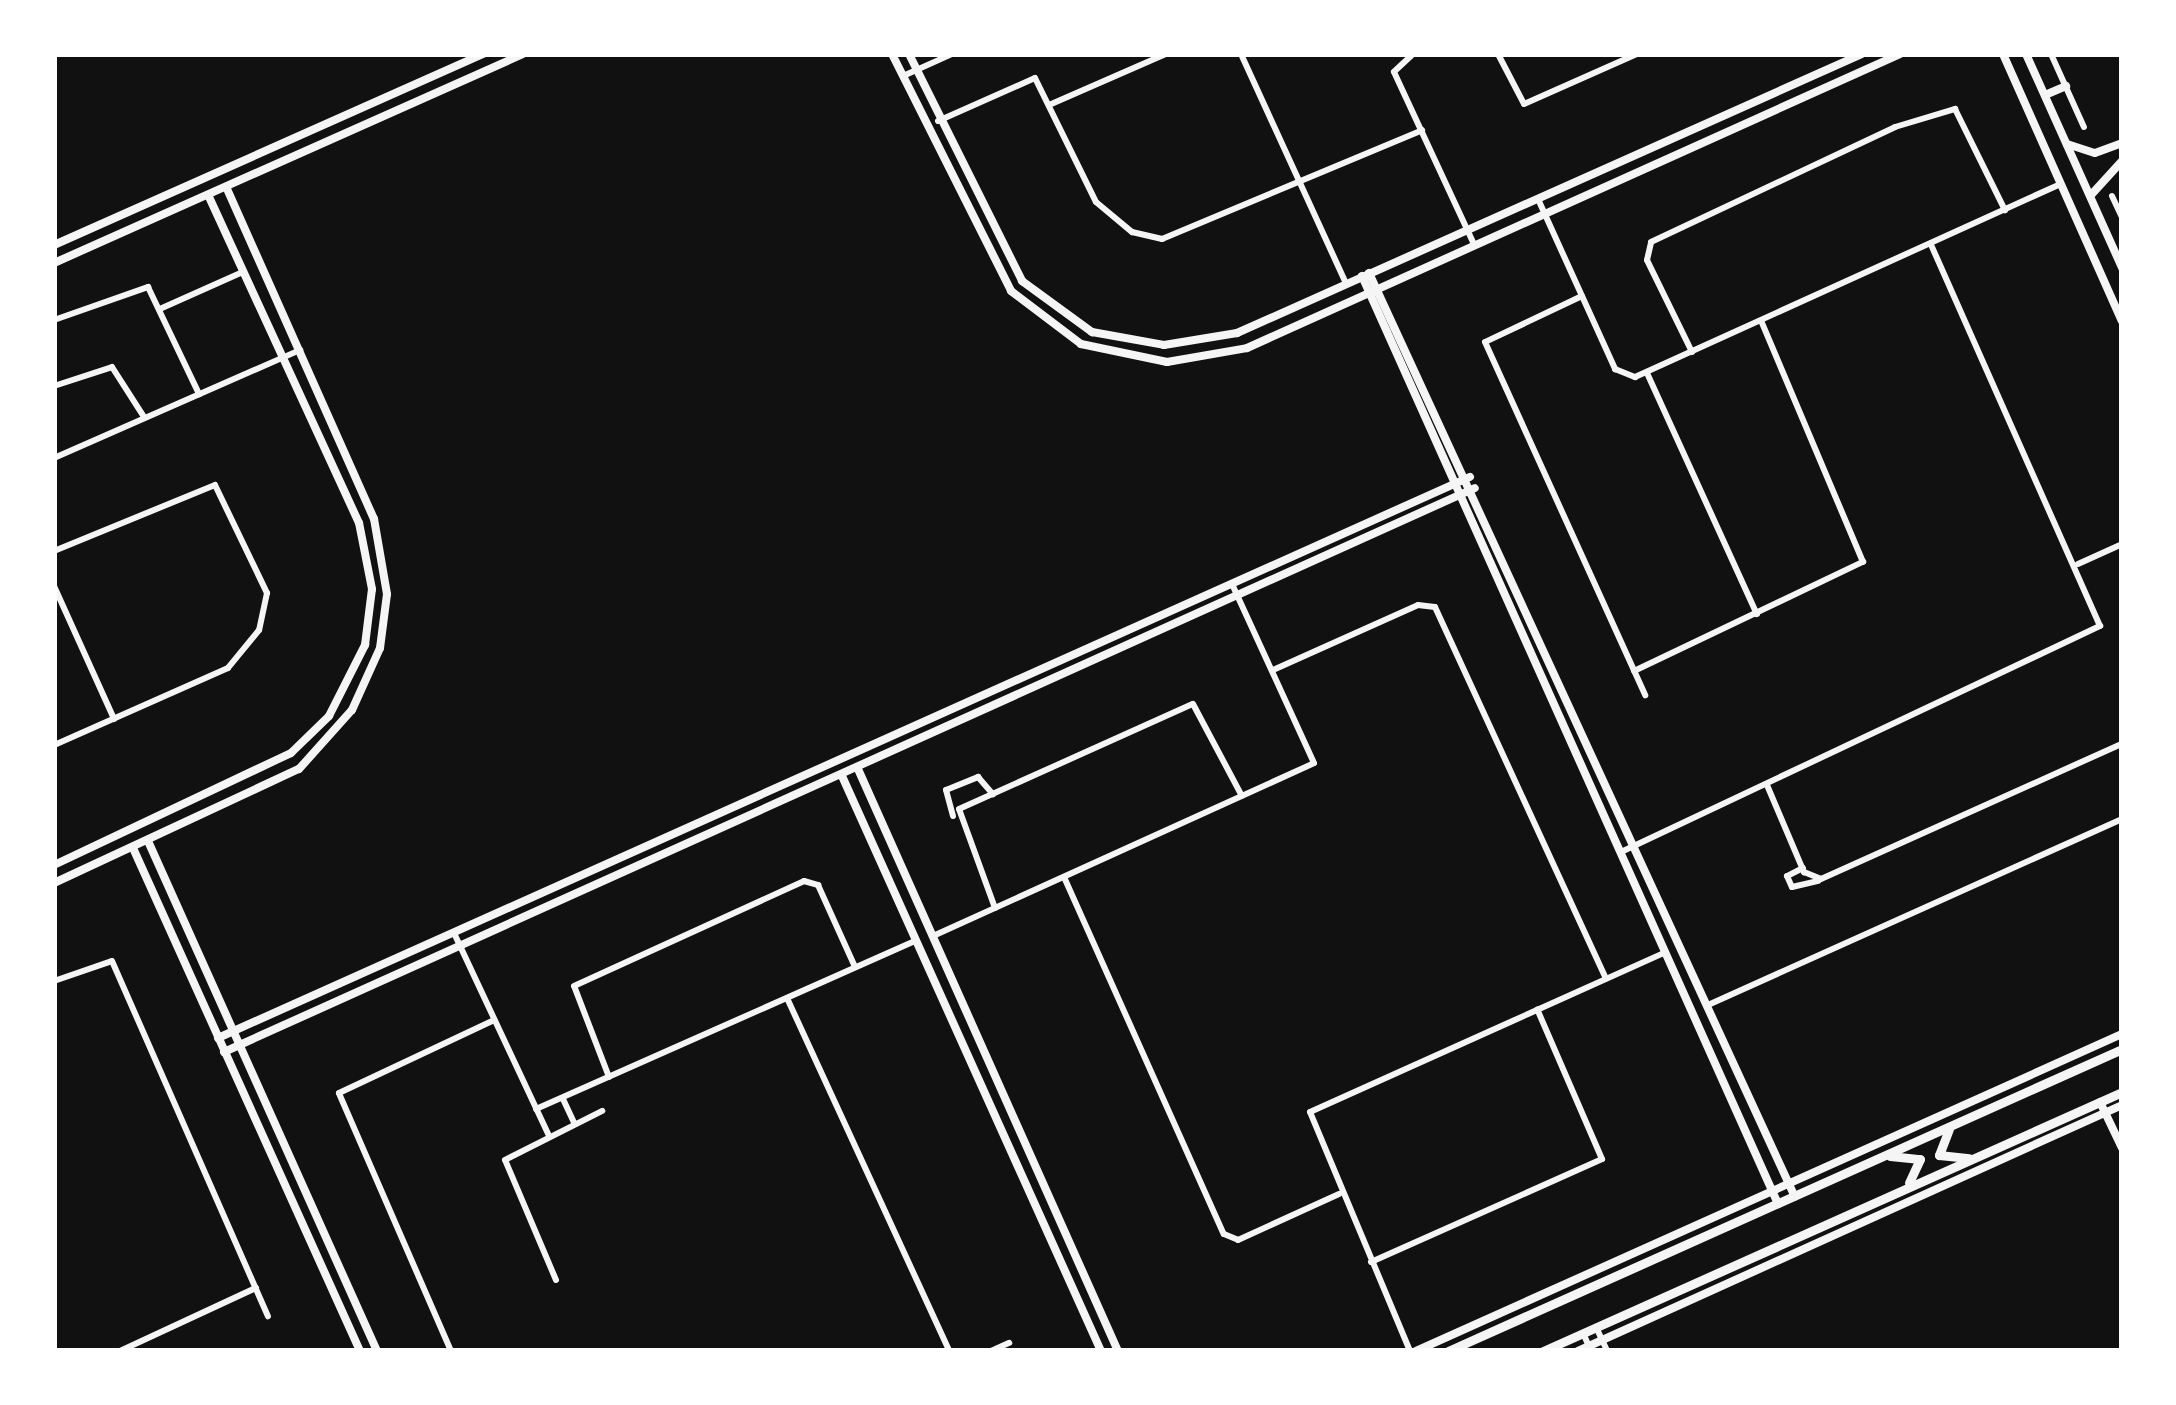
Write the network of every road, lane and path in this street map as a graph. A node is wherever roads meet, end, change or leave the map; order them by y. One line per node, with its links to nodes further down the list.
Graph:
1 (484, 54): 18 (street)
2 (523, 54): 21 (street)
3 (892, 54): 17 (street)
4 (908, 54): 16 (street)
5 (952, 54): 16 (street)
6 (1166, 54): 22 (street)
7 (1241, 54): 31 (street)
8 (1413, 54): 25 (street)
9 (1498, 54): 10 (street)
10 (1637, 54)
11 (1862, 54): 34 (street)
12 (1900, 54): 38 (street)
13 (2003, 54): 30 (street)
14 (2026, 54): 20 (street)
15 (2051, 54): 19 (street)
16 (916, 70): 17 (street); 23 (street)
17 (902, 76): 42 (street)
18 (422, 82): 21 (street); 45 (street)
19 (2066, 86): 20 (street); 24 (street)
20 (2044, 95): 26 (street)
21 (429, 96): 32 (street)
22 (1049, 105): 23 (street); 31 (street)
23 (938, 121): 41 (street)
24 (2084, 127)
25 (1422, 130): 31 (street); 40 (street)
26 (2066, 143): 28 (street); 36 (street)
27 (2122, 143): 28 (street)
28 (2107, 150): 29 (street)
29 (2118, 163): 36 (street)
30 (2061, 184): 37 (street); 55 (street)
31 (1301, 185): 50 (street)
32 (226, 187): 33 (street); 58 (street)
33 (208, 195): 46 (street); 48 (street)
34 (1536, 196): 38 (street); 40 (street)
35 (2112, 196): 39 (street)
36 (2091, 197): 47 (street)
37 (2006, 210): 44 (street); 59 (street)
38 (1544, 212): 43 (street); 53 (street)
39 (2122, 217)
40 (1466, 226): 43 (street); 49 (street)
41 (987, 227): 42 (street); 50 (street)
42 (974, 233): 52 (street)
43 (1474, 244): 51 (street)
44 (1930, 244): 57 (street); 71 (street)
45 (54, 245)
46 (54, 263)
47 (2122, 268)
48 (243, 272): 54 (street); 60 (street)
49 (1365, 274): 50 (street); 51 (street); 52 (street)
50 (1346, 283)
51 (1382, 287): 52 (street); 66 (street)
52 (1370, 292): 67 (street)
53 (1582, 296): 61 (street); 77 (street)
54 (162, 308): 56 (street); 63 (street)
55 (2121, 314)
56 (54, 320)
57 (1761, 321): 59 (street); 75 (street)
58 (300, 350): 60 (street); 90 (street)
59 (1692, 352): 61 (street)
60 (283, 357): 63 (street); 87 (street)
61 (1647, 374): 75 (street)
62 (54, 386): 64 (street)
63 (200, 394): 64 (street)
64 (145, 418): 65 (street)
65 (54, 458)
66 (1472, 482): 67 (street); 68 (street); 92 (street)
67 (1456, 484): 68 (street); 72 (street)
68 (1461, 494): 74 (street); 94 (street)
69 (2122, 544): 71 (street)
70 (54, 551): 79 (street)
71 (2078, 564): 84 (street)
72 (1232, 584): 74 (street); 101 (street)
73 (54, 586): 79 (street)
74 (1238, 597): 76 (street); 82 (street)
75 (1757, 614): 77 (street)
76 (1273, 670): 86 (street); 107 (street)
77 (1634, 671): 78 (street)
78 (1645, 695)
79 (114, 719): 81 (street)
80 (2122, 744): 98 (street)
81 (54, 746)
82 (858, 769): 83 (street); 102 (street)
83 (842, 776): 103 (street); 104 (street)
84 (1766, 785): 92 (street); 96 (street)
85 (993, 794): 86 (street); 89 (street); 89 (street)
86 (1242, 796): 97 (street)
87 (184, 807): 90 (street); 95 (street)
88 (2122, 819): 110 (street)
89 (955, 820): 100 (street)
90 (190, 821): 91 (street)
91 (148, 842): 93 (street); 113 (street)
92 (1636, 845): 94 (street); 110 (street)
93 (133, 848): 99 (street); 115 (street)
94 (1621, 852): 105 (street)
95 (54, 866)
96 (1802, 868): 98 (street); 98 (street)
97 (1064, 877): 100 (street); 136 (street)
98 (1821, 879)
99 (54, 883)
100 (995, 908): 102 (street)
101 (454, 933): 104 (street); 113 (street)
102 (933, 936): 158 (street)
103 (916, 940): 106 (street); 157 (street)
104 (460, 946): 112 (street); 116 (street)
105 (1666, 952): 107 (street); 137 (street)
106 (855, 967): 109 (street); 121 (street)
107 (1606, 979): 111 (street)
108 (54, 981): 142 (street)
109 (787, 998): 121 (street); 155 (street)
110 (1708, 1005): 134 (street)
111 (1537, 1010): 136 (street); 140 (street)
112 (494, 1020): 126 (street); 152 (street)
113 (233, 1032): 115 (street); 116 (street)
114 (2122, 1034): 118 (street)
115 (218, 1038): 119 (street)
116 (239, 1045): 119 (street); 151 (street)
117 (2122, 1049): 120 (main road)
118 (2086, 1050): 120 (main road); 134 (street)
119 (224, 1052): 150 (street)
120 (2092, 1062): 129 (main road)
121 (609, 1077): 123 (street)
122 (2122, 1092): 125 (main road)
123 (562, 1098): 126 (street); 128 (street)
124 (2122, 1105): 125 (street)
125 (2103, 1107): 131 (street); 133 (main road); 139 (street)
126 (536, 1109): 130 (street)
127 (602, 1111): 128 (street)
128 (574, 1123): 130 (street)
129 (1953, 1125): 132 (main road); 133 (main road)
130 (548, 1134): 141 (street)
131 (2122, 1148)
132 (1886, 1156): 134 (main road); 135 (main road)
133 (1976, 1157): 135 (main road)
134 (1792, 1191): 137 (main road)
135 (1901, 1191): 138 (main road)
136 (1339, 1194): 140 (street)
137 (1776, 1198): 159 (street); 160 (main road)
138 (1801, 1236): 139 (main road); 144 (main road)
139 (1807, 1249): 146 (street)
140 (1370, 1262): 159 (street)
141 (556, 1280)
142 (256, 1288): 143 (street); 149 (street)
143 (268, 1316)
144 (1596, 1328): 145 (main road); 146 (street)
145 (1583, 1333): 148 (street); 161 (main road)
146 (1602, 1340): 148 (street); 163 (street)
147 (1009, 1343): 156 (street)
148 (1590, 1348): 162 (street)
149 (120, 1351)
150 (360, 1351)
151 (377, 1351)
152 (451, 1351)
153 (778, 1351): 154 (street)
154 (811, 1351)
155 (949, 1351)
156 (991, 1351)
157 (1101, 1351)
158 (1118, 1351)
159 (1413, 1351)
160 (1448, 1351)
161 (1544, 1351)
162 (1578, 1351)
163 (1607, 1351)

